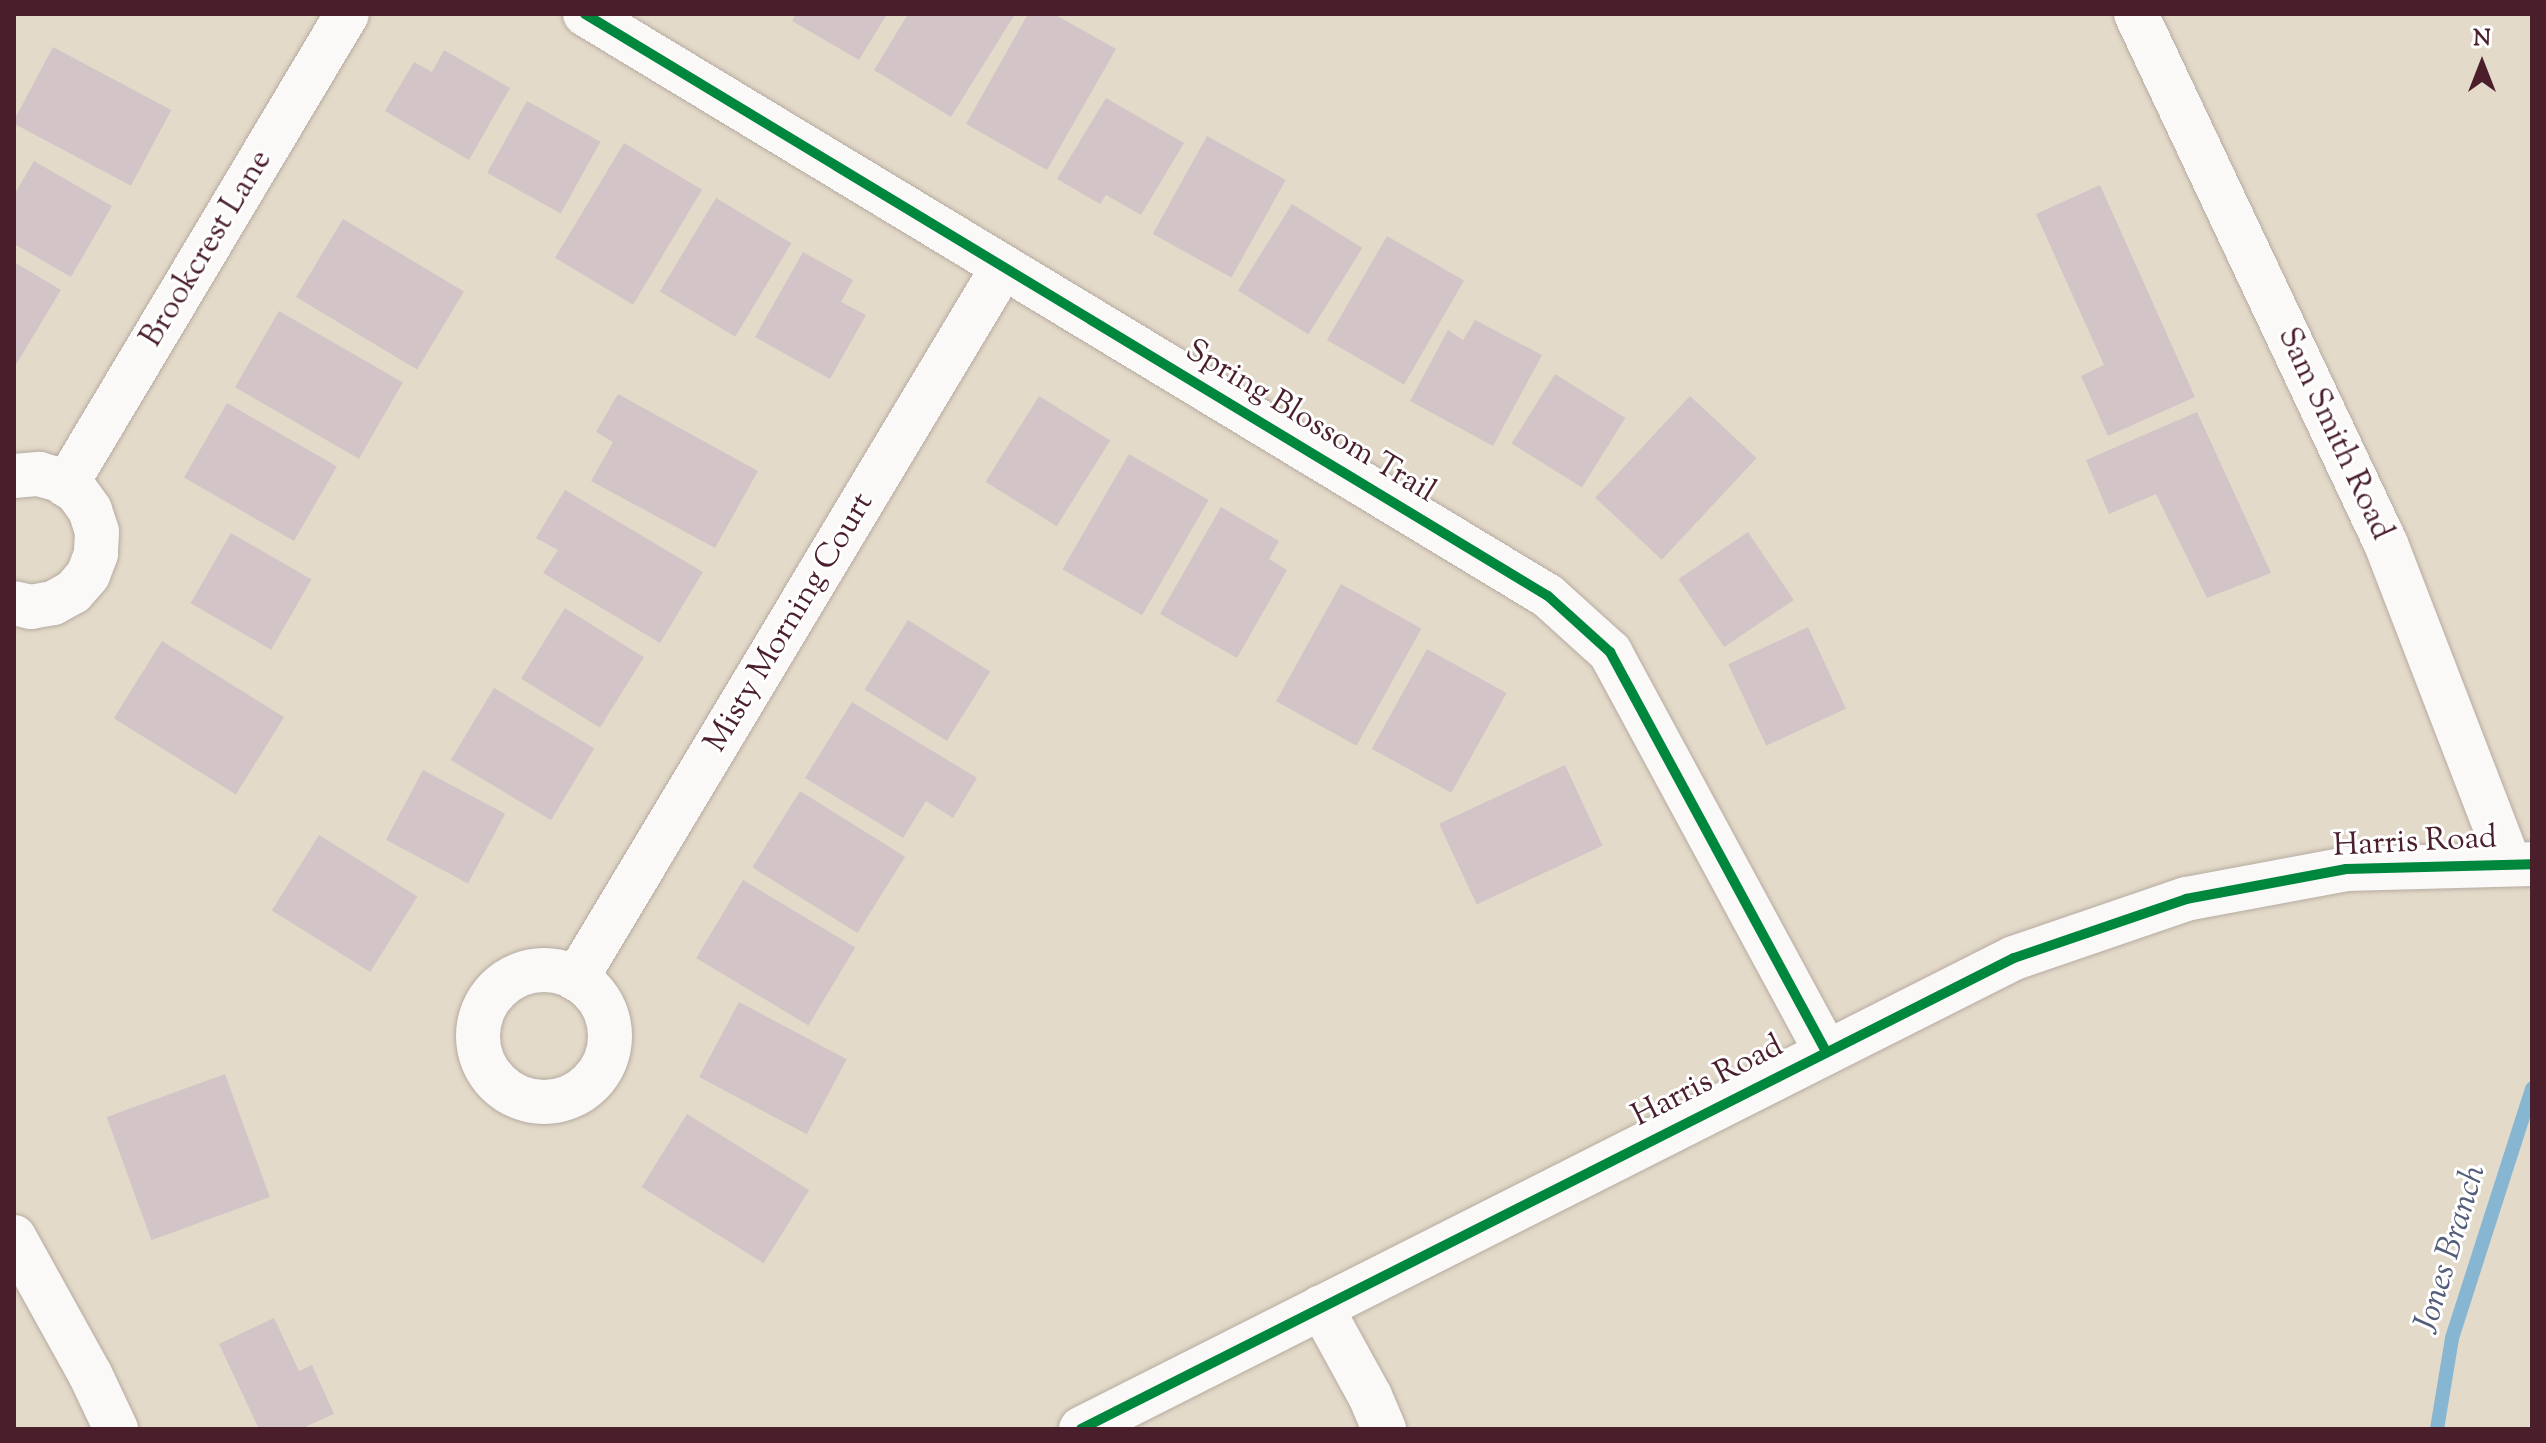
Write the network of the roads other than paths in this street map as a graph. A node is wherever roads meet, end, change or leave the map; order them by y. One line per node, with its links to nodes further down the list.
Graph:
1 (347, 14): 6 (street, Brookcrest Lane)
2 (585, 14): 4 (street, Spring Blossom Trail)
3 (2136, 14): 8 (street, Sam Smith Road)
4 (1003, 267): 9 (street, Misty Morning Court); 10 (street, Spring Blossom Trail)
5 (14, 476): 6 (street)
6 (66, 485): 7 (street)
7 (14, 603)
8 (2520, 863): 10 (street, Harris Road)
9 (576, 979)
10 (1826, 1052): 12 (street, Harris Road)
11 (14, 1237): 13 (street)
12 (1321, 1307): 14 (street, Harris Road); 15 (street)
13 (116, 1429)
14 (1081, 1429)
15 (1384, 1429)

